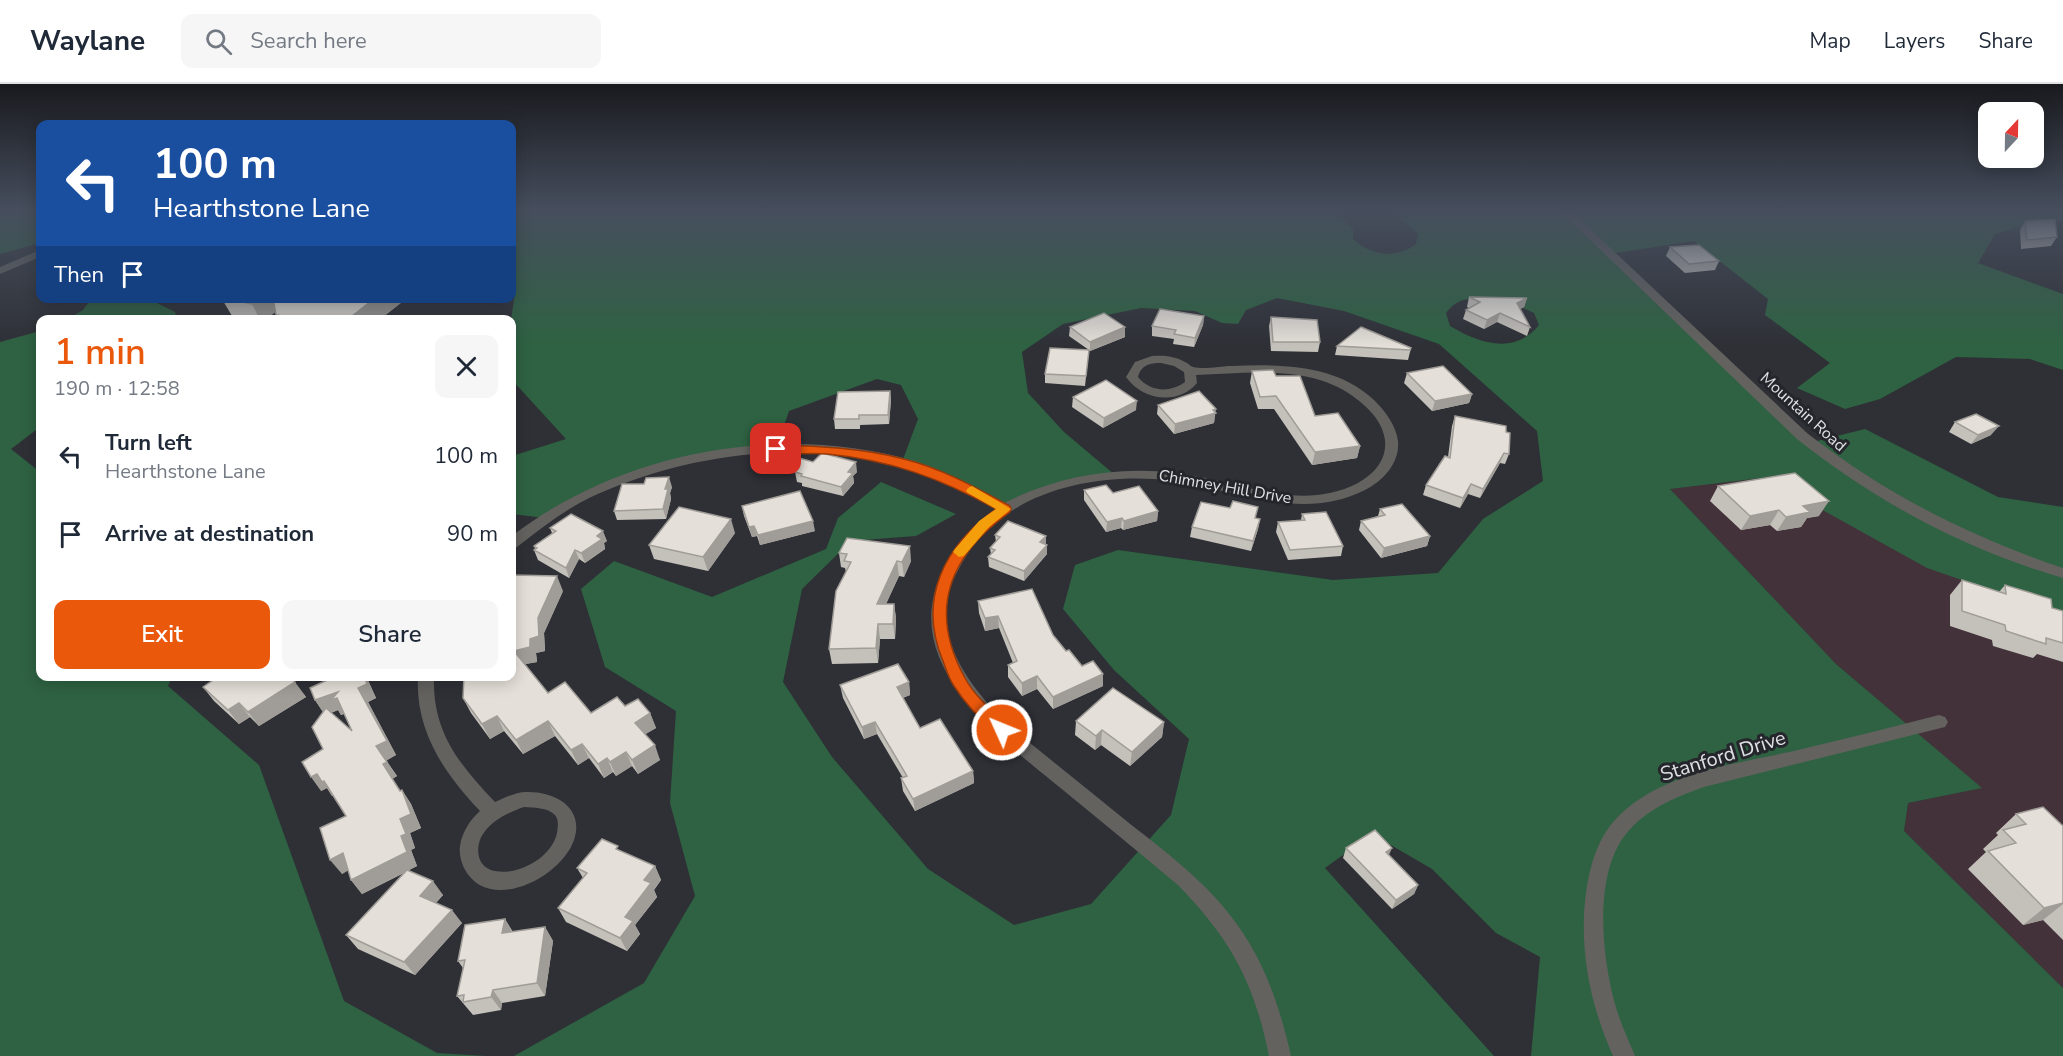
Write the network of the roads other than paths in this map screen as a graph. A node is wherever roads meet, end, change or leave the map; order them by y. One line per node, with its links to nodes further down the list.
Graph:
1 (35, 255): 3 (street)
2 (1612, 255): 7 (street, Mountain Road)
3 (0, 271)
4 (1190, 371): 5 (street, Chimney Hill Drive)
5 (1005, 509): 6 (street); 11 (street, Chimney Hill Drive)
6 (516, 540)
7 (2063, 573)
8 (426, 681): 10 (street)
9 (1939, 723): 12 (street, Stanford Drive)
10 (493, 812): 10 (street)
11 (1280, 1056)
12 (1624, 1056)

